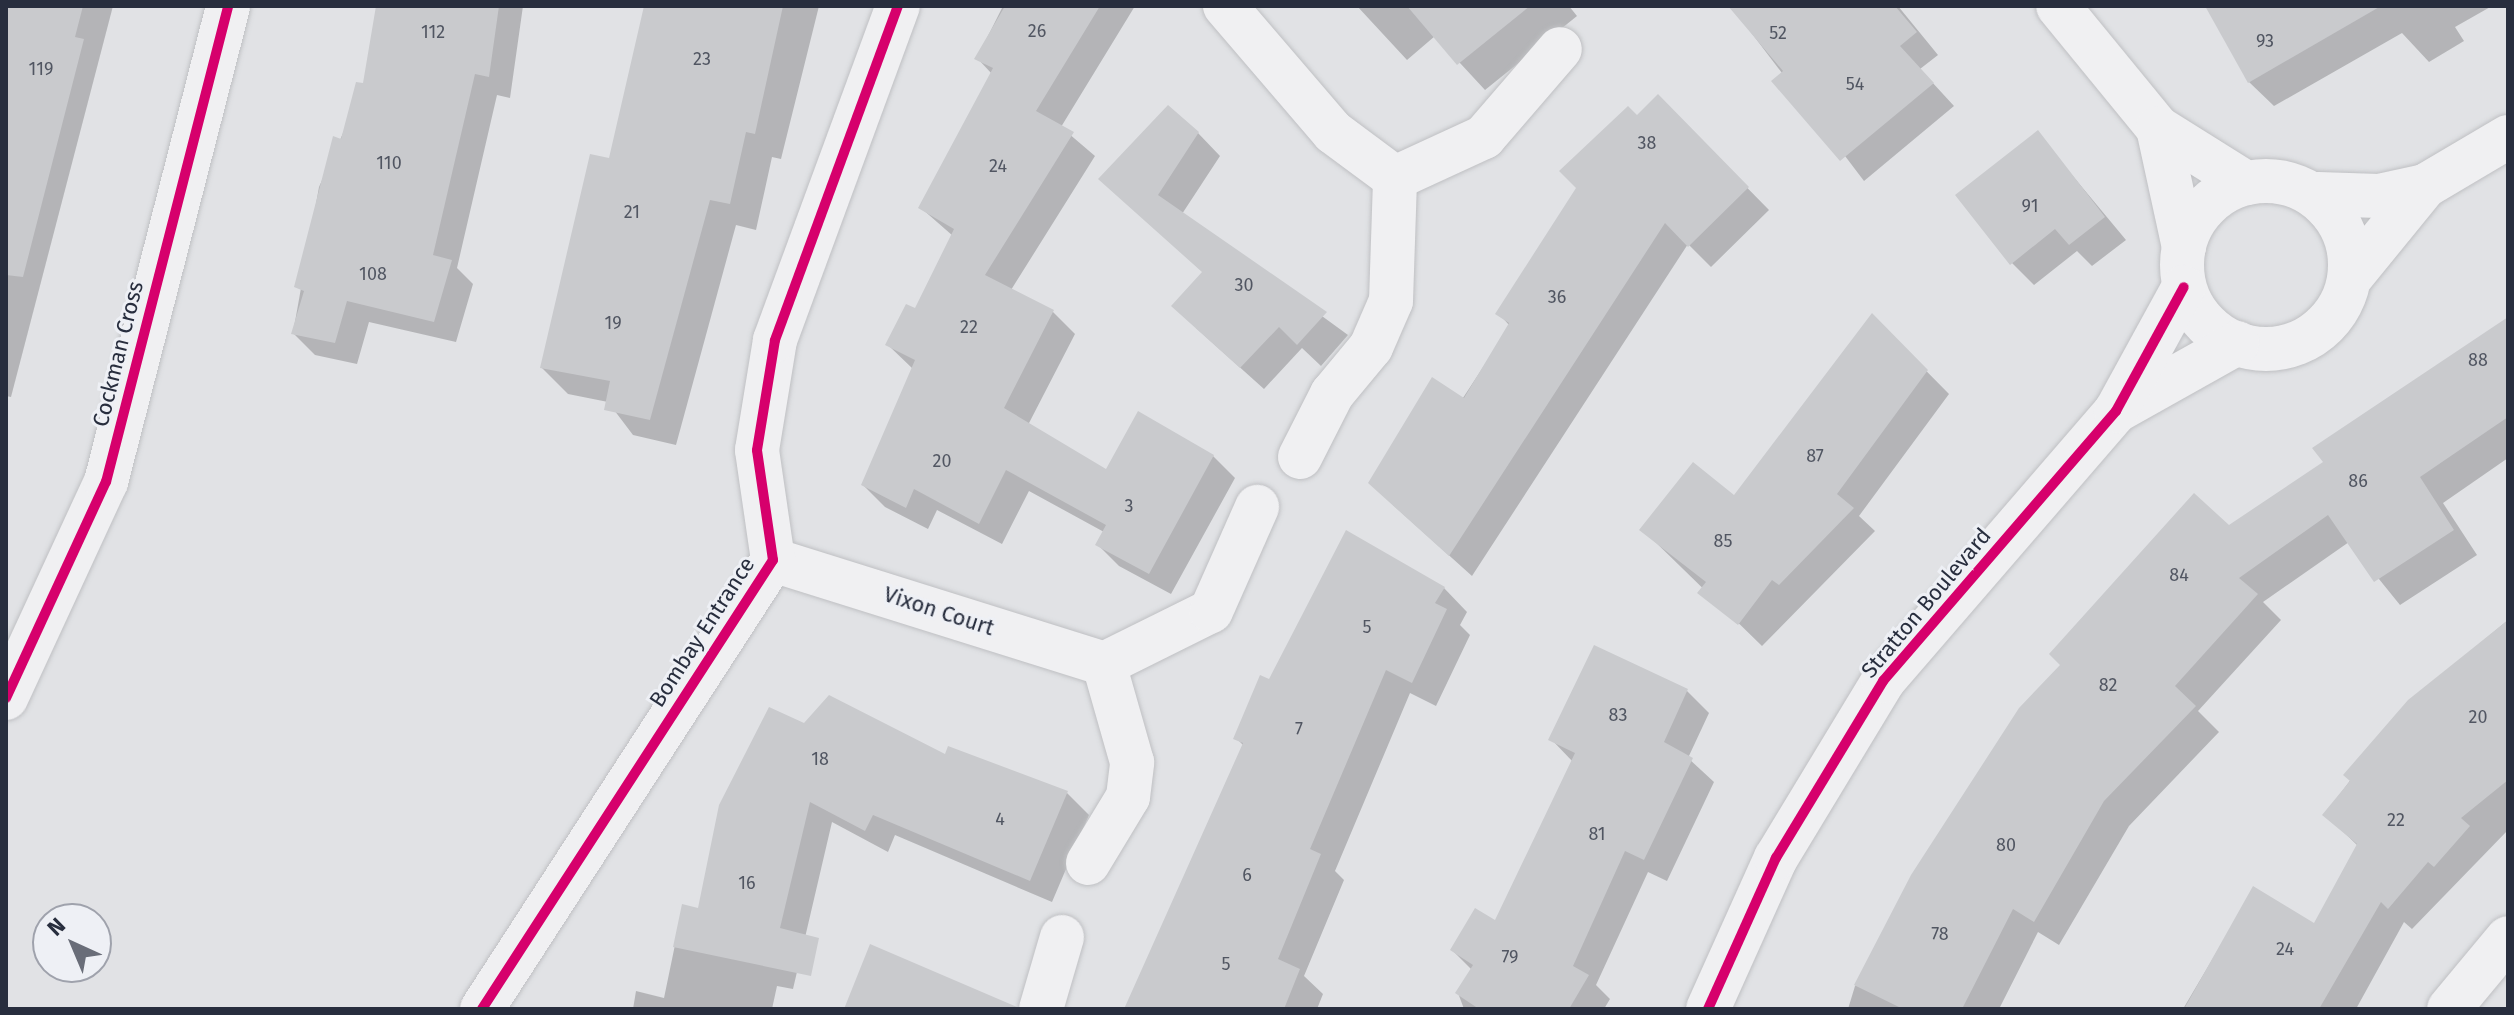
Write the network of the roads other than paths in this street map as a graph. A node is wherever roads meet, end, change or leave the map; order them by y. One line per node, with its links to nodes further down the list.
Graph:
1 (228, 6): 20 (street, Cockman Cross)
2 (898, 6): 18 (street, Bombay Entrance)
3 (1225, 6): 8 (street)
4 (2058, 6): 6 (street)
5 (1560, 49): 8 (street)
6 (2158, 128): 9 (street); 12 (street)
7 (2508, 137): 10 (street)
8 (1395, 178): 16 (street)
9 (2246, 183): 11 (street); 12 (street)
10 (2425, 186): 11 (street); 13 (street)
11 (2318, 194): 13 (street)
12 (2184, 267): 14 (street); 15 (street, Stratton Boulevard)
13 (2350, 278): 14 (street)
14 (2237, 343): 15 (street, Stratton Boulevard)
15 (2116, 411): 26 (street, Stratton Boulevard)
16 (1300, 457)
17 (1257, 507): 19 (street)
18 (773, 560): 19 (street, Vixon Court); 24 (street, Bombay Entrance)
19 (1104, 664): 21 (street)
20 (6, 698)
21 (1088, 863)
22 (1062, 937): 25 (street)
23 (2508, 938): 27 (street)
24 (482, 1009)
25 (1041, 1009)
26 (1708, 1009)
27 (2449, 1009)

